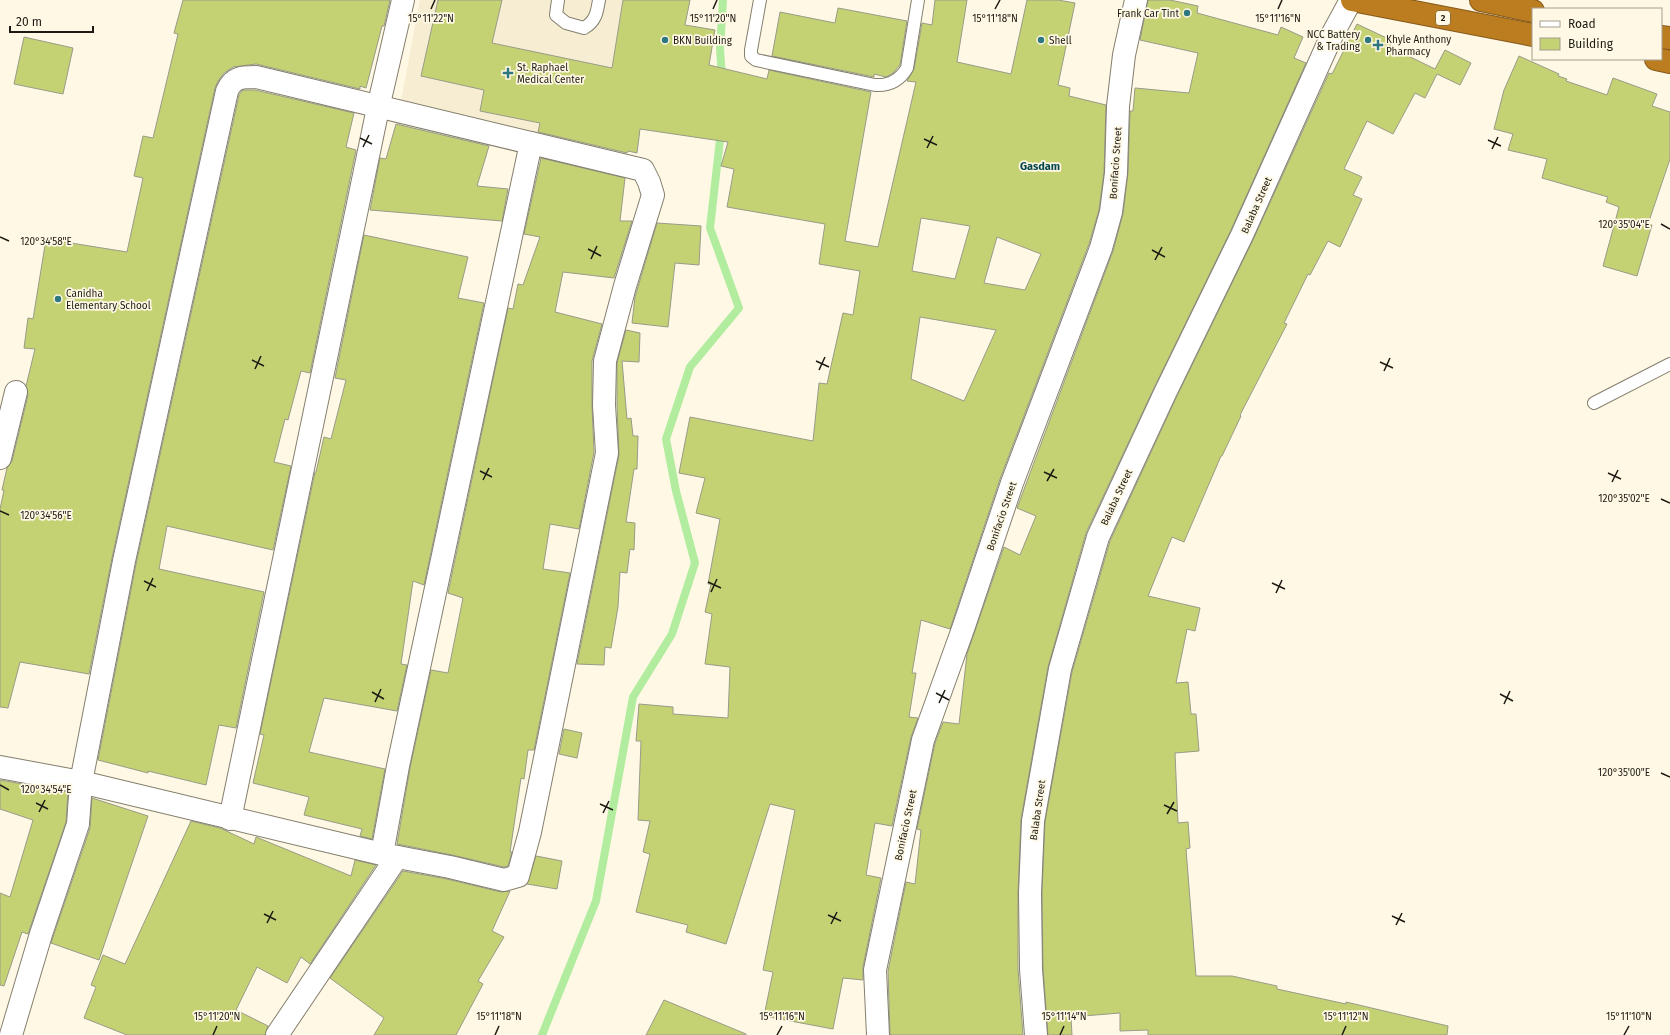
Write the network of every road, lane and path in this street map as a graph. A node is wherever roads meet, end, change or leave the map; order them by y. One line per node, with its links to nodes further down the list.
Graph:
1 (403, 0): 12 (street)
2 (558, 0): 3 (lane)
3 (600, 0)
4 (760, 0): 5 (lane)
5 (918, 0)
6 (1136, 0): 24 (street, Bonifacio Street)
7 (1352, 0): 11 (highway, 2); 25 (street, Balaba Street)
8 (1481, 0): 9 (highway)
9 (1512, 3): 10 (highway)
10 (1532, 11)
11 (1532, 35)
12 (378, 108): 13 (street); 19 (street); 20 (street)
13 (531, 143): 21 (street); 21 (street)
14 (1670, 364): 16 (lane)
15 (16, 392): 17 (street)
16 (1594, 403)
17 (0, 458)
18 (0, 767): 19 (street)
19 (81, 782): 20 (street); 22 (street)
20 (230, 819): 21 (street)
21 (389, 855): 23 (street)
22 (11, 1035)
23 (277, 1035)
24 (878, 1035)
25 (1036, 1035)

